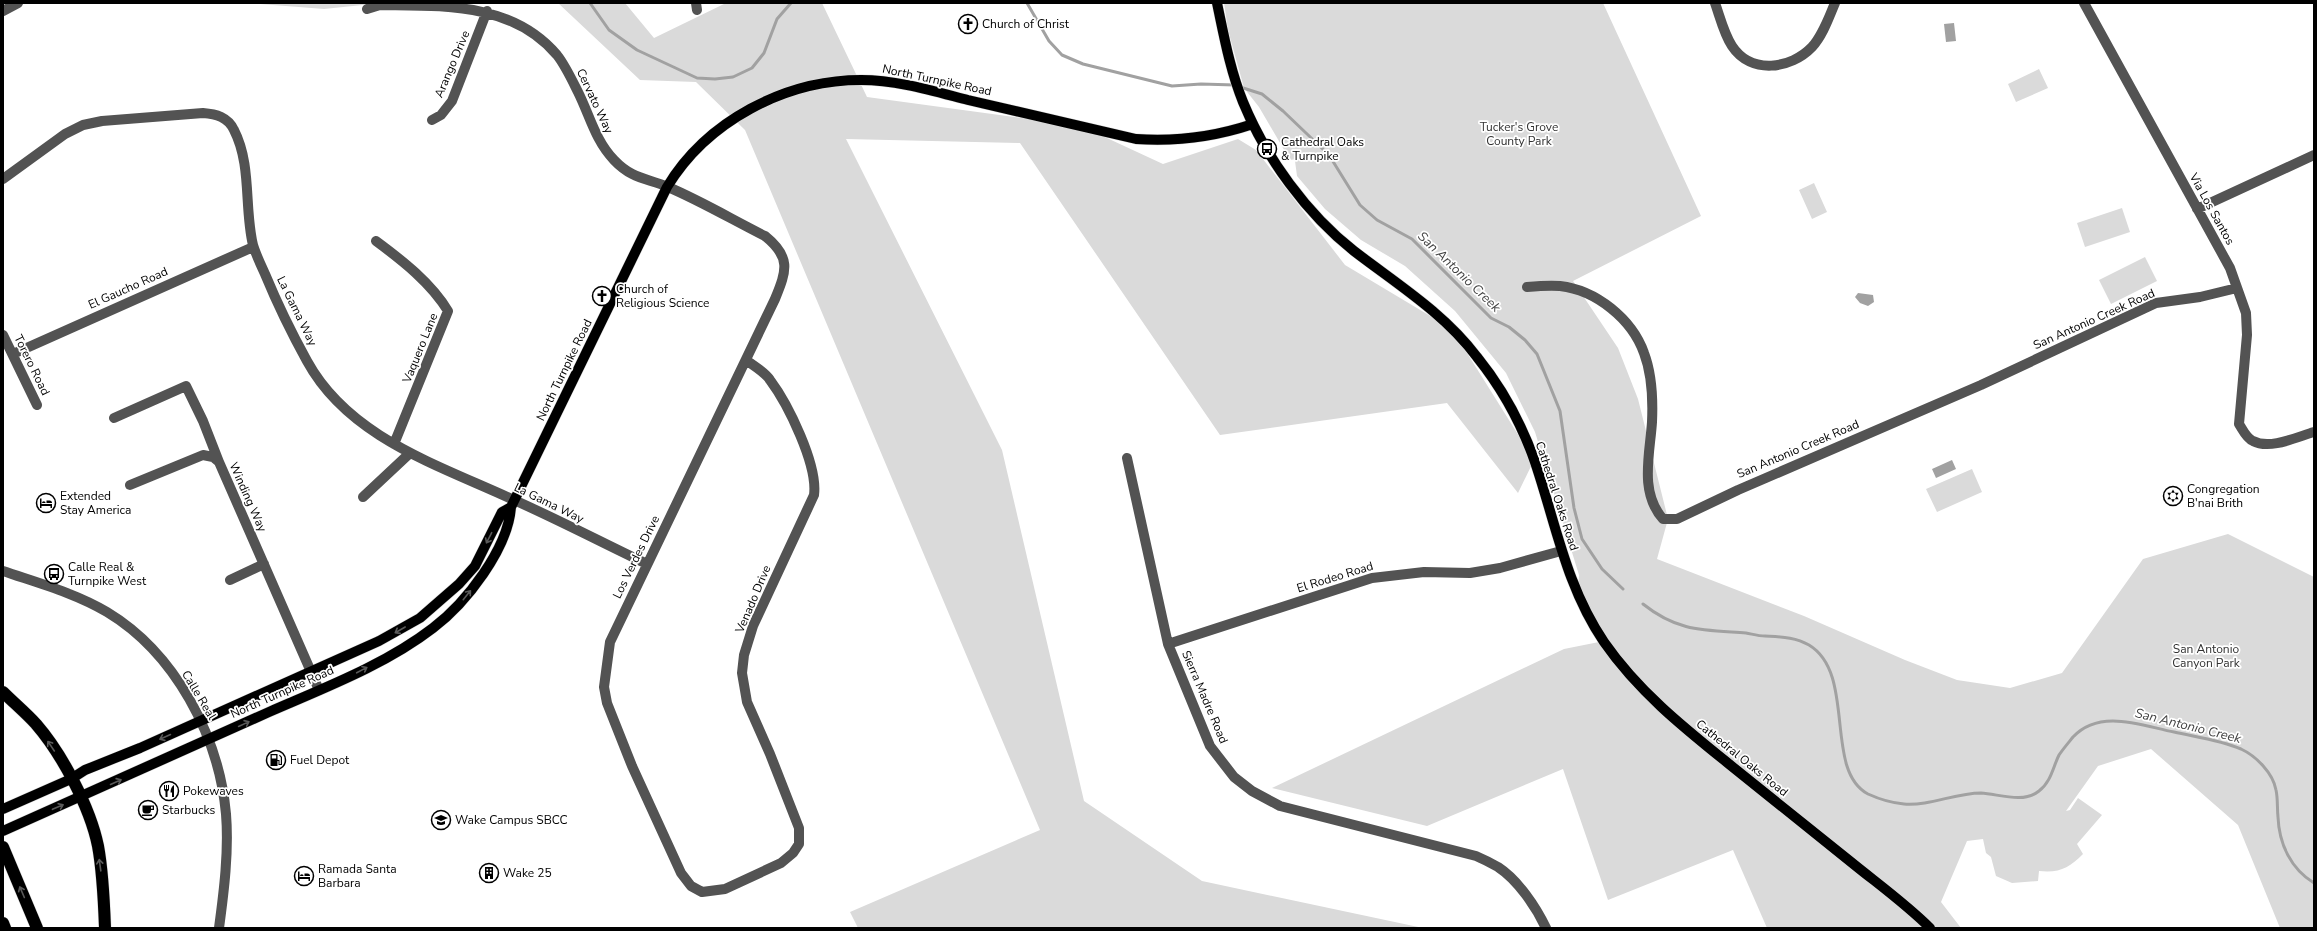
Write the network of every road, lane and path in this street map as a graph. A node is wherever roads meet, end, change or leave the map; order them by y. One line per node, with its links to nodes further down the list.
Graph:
1 (18, 3): 7 (street)
2 (1217, 3): 10 (main road, Cathedral Oaks Road)
3 (1715, 3): 4 (street)
4 (1835, 3)
5 (2084, 3): 14 (street, Via Los Santos)
6 (367, 9): 8 (street, Cervato Way)
7 (3, 11)
8 (487, 11): 9 (street, Arango Drive); 13 (street, Cervato Way)
9 (432, 120)
10 (1253, 124): 13 (main road, North Turnpike Road); 33 (main road, Cathedral Oaks Road)
11 (2314, 155): 14 (street)
12 (3, 179): 16 (street, La Gama Way)
13 (667, 186): 17 (street, Cervato Way); 32 (main road, North Turnpike Road)
14 (2197, 209): 19 (street, Via Los Santos)
15 (376, 241): 26 (street, Vaquero Lane)
16 (254, 247): 21 (street, El Gaucho Road); 26 (street, La Gama Way)
17 (785, 259): 22 (street, Los Verdes Drive)
18 (1527, 287): 19 (street, San Antonio Creek Road)
19 (2237, 288): 25 (street, Via Los Santos)
20 (3, 335): 21 (street, Torero Road)
21 (12, 354): 23 (street, Torero Road)
22 (746, 360): 35 (street, Los Verdes Drive); 49 (street, Venado Drive)
23 (37, 405)
24 (114, 418): 29 (street)
25 (2314, 432)
26 (394, 444): 27 (street, La Gama Way)
27 (410, 453): 31 (street); 32 (street, La Gama Way)
28 (1127, 458): 38 (street, Sierra Madre Road)
29 (219, 462): 30 (street, Winding Way); 34 (street, Winding Way)
30 (130, 485)
31 (363, 497)
32 (513, 503): 35 (street, La Gama Way); 39 (main road, North Turnpike Road, one-way to 39); 40 (main road, North Turnpike Road, one-way to 32)
33 (1560, 551): 38 (street, El Rodeo Road); 56 (main road, Cathedral Oaks Road)
34 (264, 564): 37 (street); 39 (street, Winding Way)
35 (647, 564): 49 (street, Los Verdes Drive)
36 (3, 571): 42 (street, Calle Real)
37 (230, 580)
38 (1168, 644): 55 (street, Sierra Madre Road)
39 (312, 672): 40 (street, Winding Way); 42 (main road, North Turnpike Road)
40 (319, 690): 43 (main road, North Turnpike Road, one-way to 40)
41 (3, 692): 44 (highway, one-way to 41)
42 (200, 721): 43 (street, Calle Real); 44 (main road, North Turnpike Road, one-way to 44)
43 (209, 740): 45 (main road, North Turnpike Road, one-way to 43); 54 (street, Calle Real)
44 (71, 779): 45 (highway); 46 (main road, North Turnpike Road)
45 (81, 797): 47 (main road, North Turnpike Road, one-way to 45); 53 (highway, one-way to 45)
46 (3, 809)
47 (3, 831)
48 (3, 847): 52 (highway, one-way to 48)
49 (681, 873)
50 (3, 923): 51 (highway)
51 (5, 928)
52 (37, 928)
53 (105, 928)
54 (219, 928)
55 (1546, 928)
56 (1930, 928)

